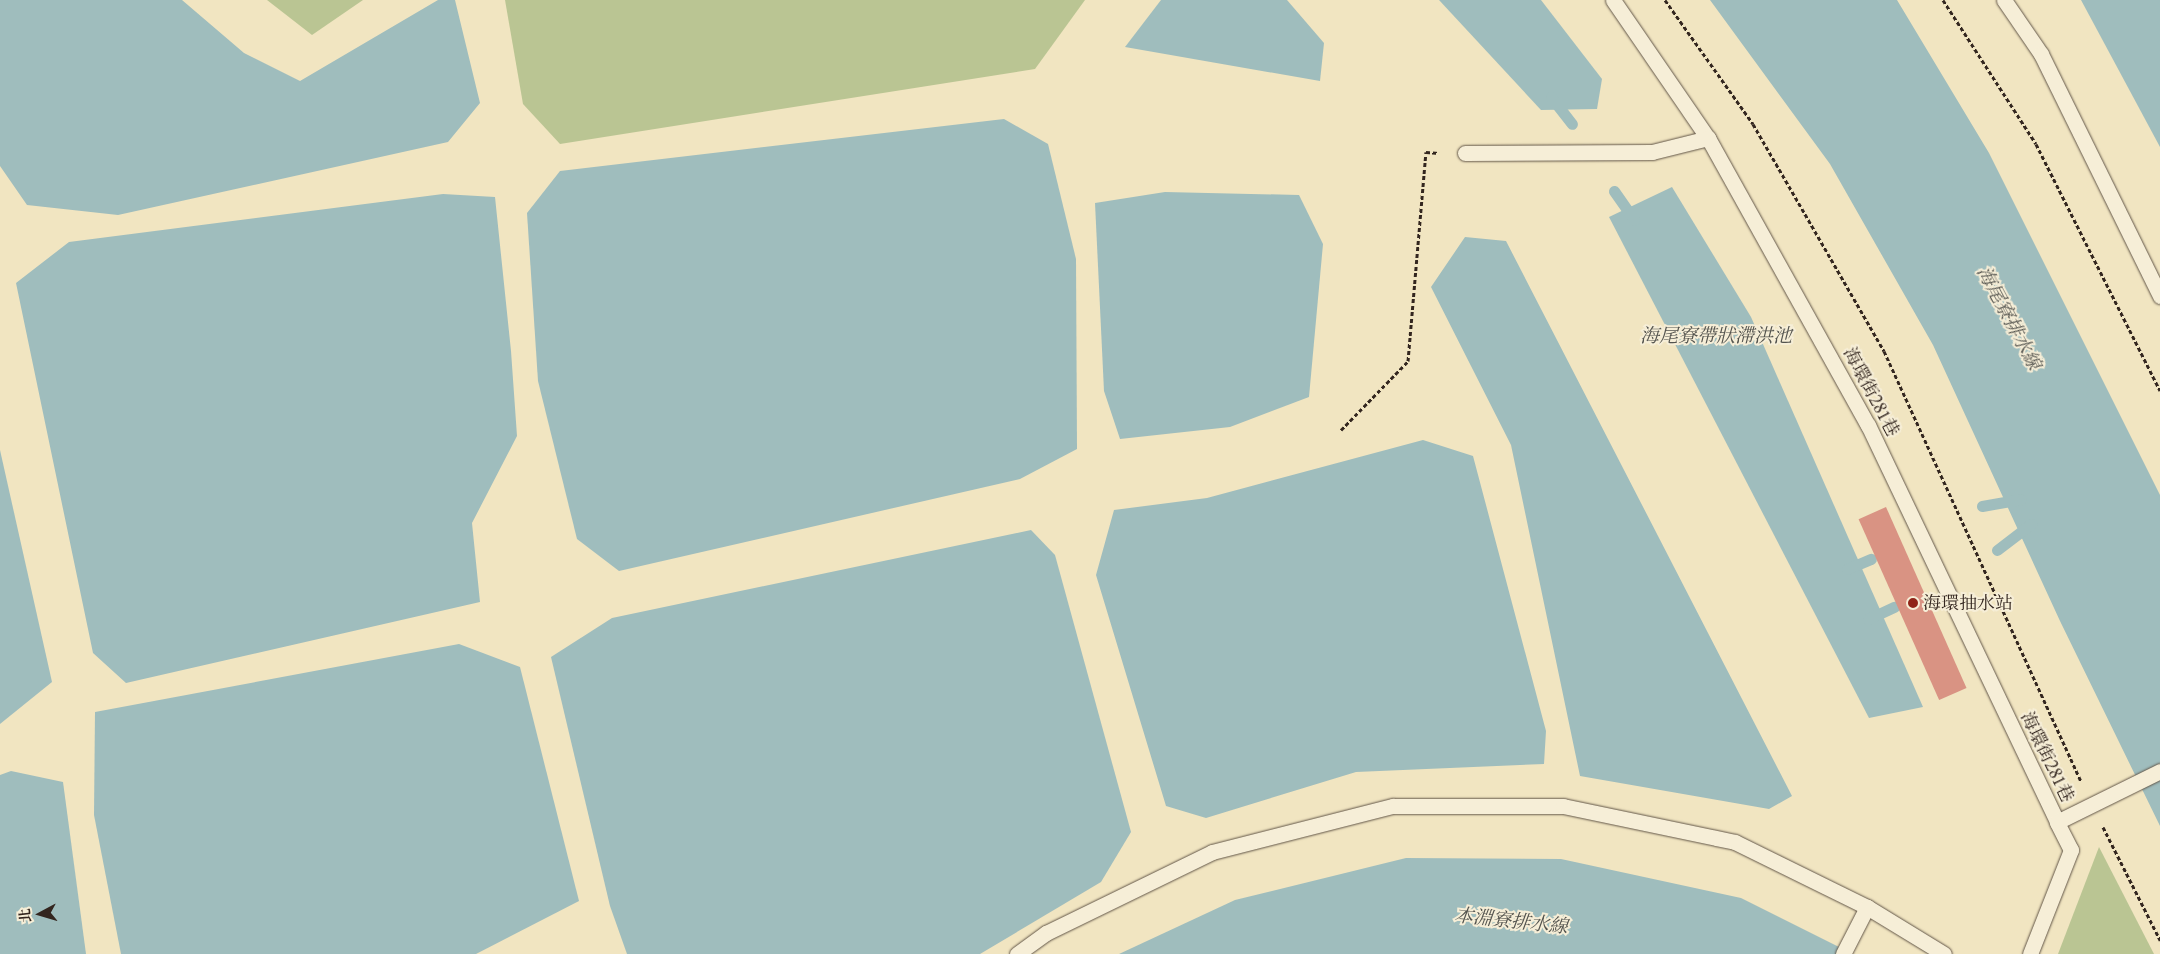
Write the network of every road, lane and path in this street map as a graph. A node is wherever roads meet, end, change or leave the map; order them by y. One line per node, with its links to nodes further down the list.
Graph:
1 (1613, 0): 5 (lane, 海環街281巷)
2 (1665, 0): 11 (path)
3 (1943, 0): 8 (path)
4 (2004, 0): 7 (lane)
5 (1708, 138): 6 (lane); 12 (lane, 海環街281巷)
6 (1465, 153): 9 (path)
7 (2160, 296)
8 (2160, 391)
9 (1341, 430)
10 (2160, 771): 11 (lane)
11 (2098, 800): 12 (lane); 14 (path)
12 (2057, 822): 18 (lane, 海環街281巷)
13 (1867, 907): 15 (lane); 16 (lane); 17 (lane)
14 (2160, 940)
15 (1017, 954)
16 (1843, 954)
17 (1944, 954)
18 (2030, 954)

